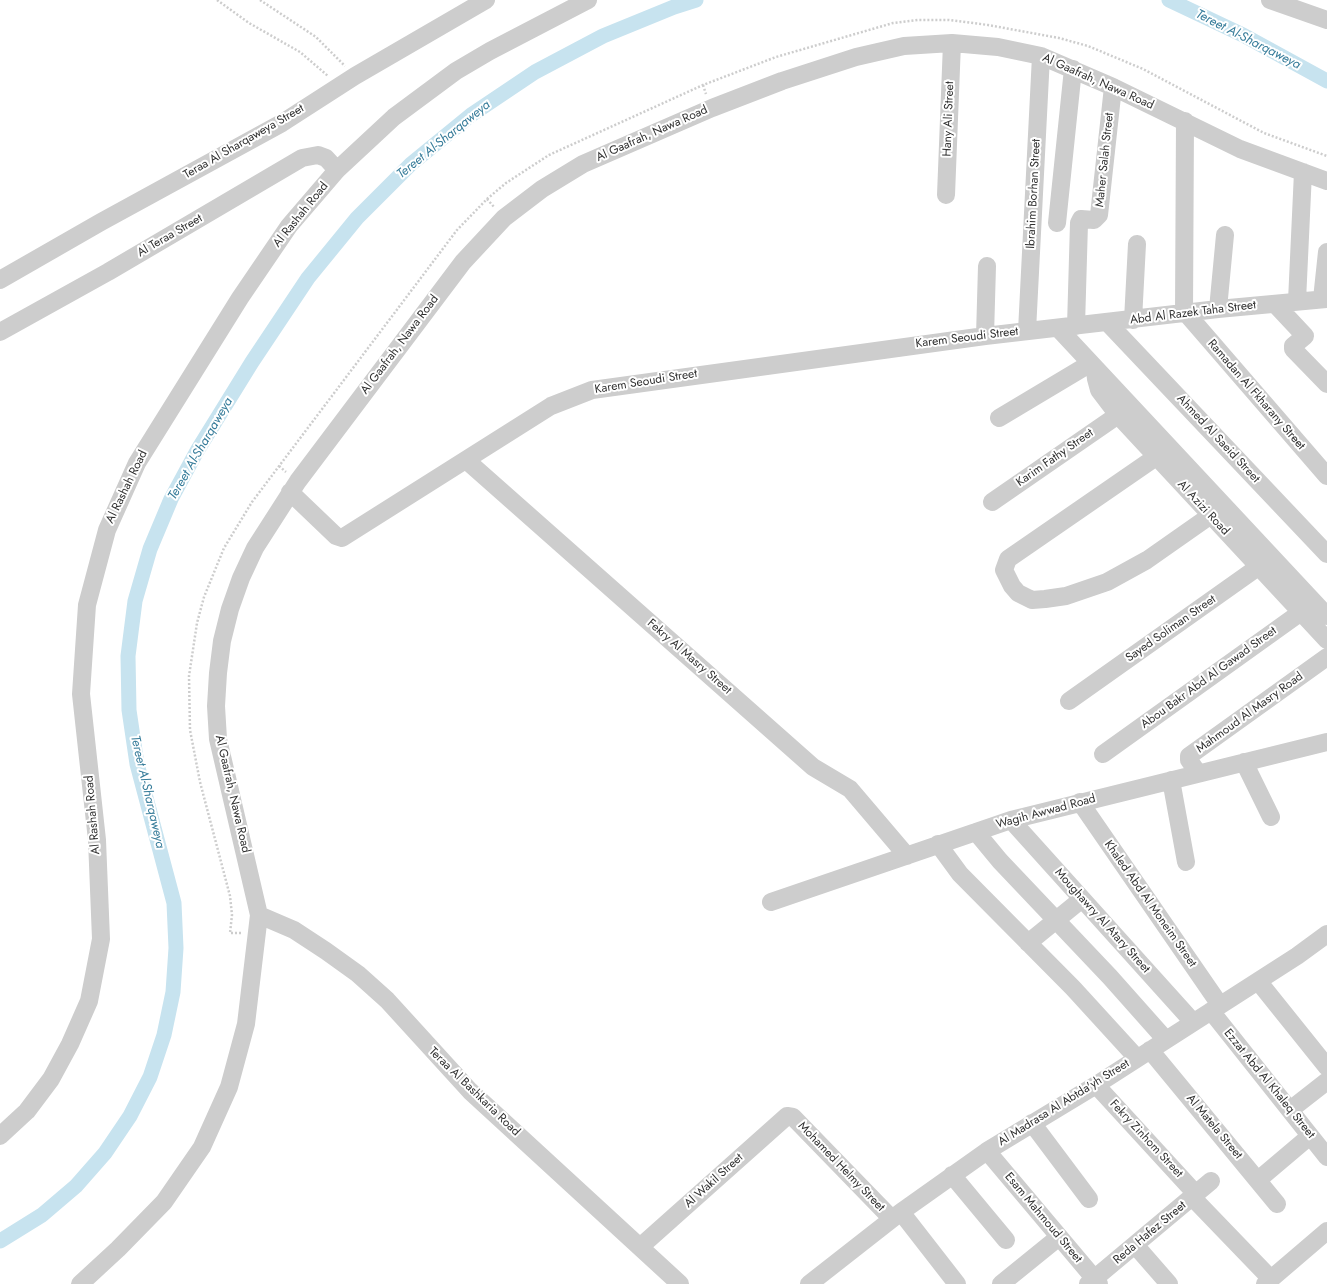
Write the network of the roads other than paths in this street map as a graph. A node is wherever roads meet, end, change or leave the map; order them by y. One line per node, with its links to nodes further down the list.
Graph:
1 (486, 0): 19 (street, Teraa Al Sharqaweya Street)
2 (588, 0): 10 (street, Al Rashah Road)
3 (1270, 0): 4 (street)
4 (1327, 20)
5 (952, 43): 6 (street, Al Gaafrah, Nawa Road); 13 (street, Hany Ali Street); 38 (street, Al Gaafrah, Nawa Road)
6 (1041, 56): 7 (street, Al Gaafrah, Nawa Road); 28 (street, Ibrahim Borhan Street)
7 (1073, 70): 8 (street, Al Gaafrah, Nawa Road); 14 (street)
8 (1113, 87): 9 (street, Al Gaafrah, Nawa Road); 27 (street, Maher Salah Street)
9 (1185, 121): 11 (street, Al Gaafrah, Nawa Road); 24 (street)
10 (337, 170): 29 (street, Al Teraa Street); 77 (street, Al Rashah Road)
11 (1303, 172): 12 (street, Al Gaafrah, Nawa Road); 21 (street)
12 (1327, 180)
13 (946, 194)
14 (1057, 224)
15 (1225, 235): 23 (street)
16 (1137, 244): 25 (street)
17 (1327, 252): 20 (street)
18 (987, 266): 30 (street)
19 (0, 280)
20 (1324, 299): 21 (street, Abd Al Razek Taha Street)
21 (1297, 301): 22 (street, Abd Al Razek Taha Street)
22 (1275, 304): 23 (street, Abd Al Razek Taha Street); 32 (street)
23 (1218, 309): 24 (street, Abd Al Razek Taha Street)
24 (1185, 313): 25 (street, Abd Al Razek Taha Street); 37 (street, Ramadan Al Fkharany Street)
25 (1133, 320): 26 (street, Abd Al Razek Taha Street)
26 (1108, 323): 27 (street, Abd Al Razek Taha Street); 41 (street, Ahmed Al Saeid Street)
27 (1067, 327): 28 (street, Karem Seoudi Street); 31 (street, Al Azizi Road)
28 (1027, 331): 30 (street, Karem Seoudi Street)
29 (0, 332)
30 (985, 336): 36 (street, Karem Seoudi Street)
31 (1093, 365): 33 (street, Al Azizi Road); 34 (street); 35 (street, Al Azizi Road)
32 (1327, 384)
33 (1118, 414): 35 (street, Al Azizi Road); 39 (street, Karim Fathy Street)
34 (1000, 418)
35 (1163, 453): 40 (street, Al Azizi Road); 40 (street)
36 (466, 460): 38 (street, Karem Seoudi Street); 58 (street, Fekry Al Masry Street)
37 (1327, 476)
38 (290, 492): 62 (street, Al Gaafrah, Nawa Road)
39 (992, 502)
40 (1218, 511): 42 (street, Al Azizi Road)
41 (1327, 554)
42 (1265, 562): 43 (street, Al Azizi Road); 47 (street, Sayed Soliman Street)
43 (1308, 607): 44 (street, Al Azizi Road); 45 (street, Al Azizi Road); 49 (street, Abou Bakr Abd Al Gawad Street)
44 (1327, 616)
45 (1327, 640)
46 (1327, 657): 51 (street, Mahmoud Al Masry Road)
47 (1069, 701)
48 (1327, 742): 50 (street, Wagih Awwad Road)
49 (1103, 754)
50 (1244, 762): 51 (street, Wagih Awwad Road); 54 (street)
51 (1198, 773): 52 (street, Wagih Awwad Road)
52 (1171, 780): 53 (street, Wagih Awwad Road); 59 (street)
53 (1080, 802): 55 (street, Wagih Awwad Road); 67 (street, Khaled Abd Al Moneim Street)
54 (1271, 817)
55 (1011, 820): 56 (street, Wagih Awwad Road); 60 (street, Moughawry Al Atary Street)
56 (976, 832): 57 (street, Wagih Awwad Road); 63 (street)
57 (938, 844): 58 (street, Wagih Awwad Road); 65 (street, Al Matela Street)
58 (907, 856): 61 (street, Wagih Awwad Road)
59 (1186, 862)
60 (1082, 899): 63 (street); 68 (street, Moughawry Al Atary Street)
61 (771, 902)
62 (260, 915): 92 (street, Teraa Al Bashkaria Road); 96 (street, Al Gaafrah, Nawa Road)
63 (1056, 920): 65 (street); 69 (street)
64 (1327, 934): 66 (street, Al Madrasa Al Abtda'yh Street)
65 (1028, 943): 70 (street, Al Matela Street)
66 (1258, 981): 67 (street, Al Madrasa Al Abtda'yh Street); 71 (street)
67 (1215, 1008): 68 (street, Al Madrasa Al Abtda'yh Street); 74 (street, Ezzat Abd Al Khaleq Street)
68 (1193, 1022): 69 (street, Al Madrasa Al Abtda'yh Street)
69 (1166, 1040): 70 (street, Al Madrasa Al Abtda'yh Street)
70 (1144, 1054): 73 (street, Al Madrasa Al Abtda'yh Street); 82 (street, Al Matela Street)
71 (1327, 1067)
72 (1327, 1081): 74 (street)
73 (1096, 1085): 76 (street, Al Madrasa Al Abtda'yh Street); 84 (street, Fekry Zinhom Street)
74 (1290, 1110): 78 (street, Ezzat Abd Al Khaleq Street)
75 (789, 1116): 87 (street, Mohamed Helmy Street); 92 (street, Al Wakil Street)
76 (1032, 1123): 79 (street, Al Madrasa Al Abtda'yh Street); 85 (street)
77 (0, 1136)
78 (1310, 1136): 80 (street, Ezzat Abd Al Khaleq Street); 82 (street)
79 (987, 1151): 81 (street, Al Madrasa Al Abtda'yh Street); 89 (street, Esam Mahmoud Street)
80 (1327, 1157)
81 (952, 1176): 87 (street, Al Madrasa Al Abtda'yh Street); 90 (street)
82 (1258, 1180): 86 (street, Al Matela Street)
83 (1211, 1181): 84 (street, Reda Hafez Street)
84 (1194, 1195): 91 (street, Reda Hafez Street); 94 (street, Fekry Zinhom Street)
85 (1088, 1199)
86 (1277, 1204)
87 (896, 1216): 95 (street, Al Madrasa Al Abtda'yh Street); 98 (street, Mohamed Helmy Street)
88 (1327, 1230): 94 (street)
89 (1059, 1237): 93 (street, Esam Mahmoud Street); 99 (street)
90 (1006, 1240)
91 (1135, 1245): 93 (street, Reda Hafez Street); 100 (street)
92 (640, 1247): 97 (street, Teraa Al Bashkaria Road)
93 (1094, 1282)
94 (1268, 1282)
95 (810, 1283)
96 (80, 1284)
97 (680, 1284)
98 (958, 1284)
99 (1001, 1284)
100 (1169, 1284)

